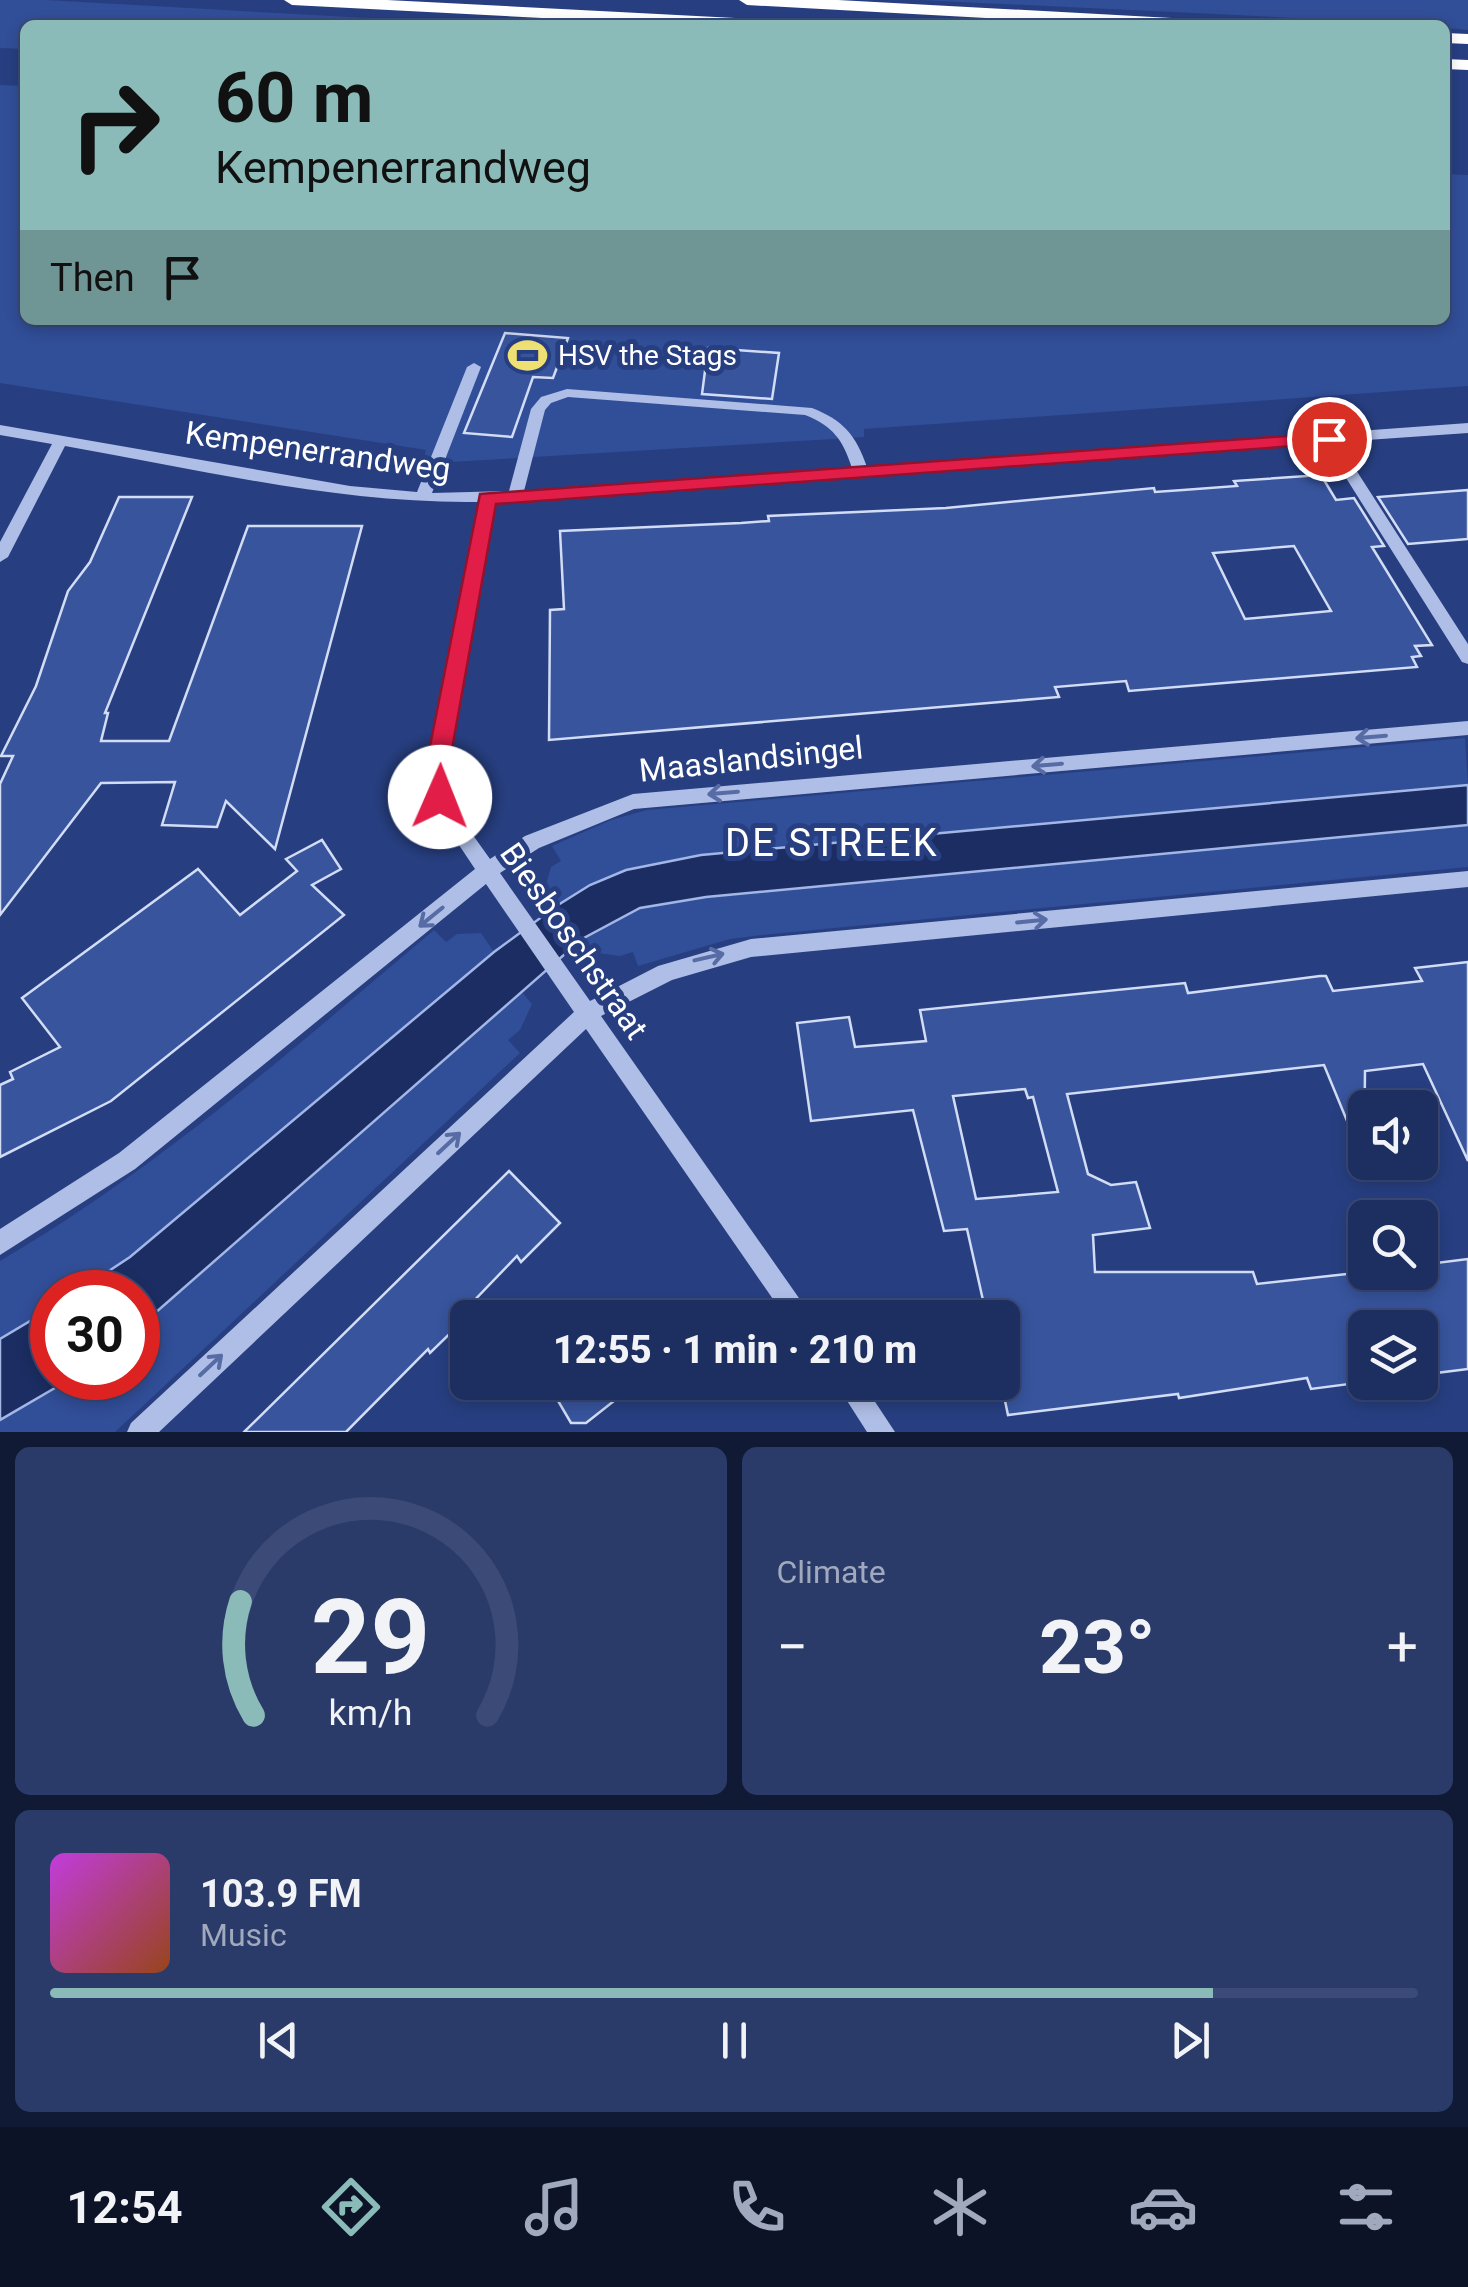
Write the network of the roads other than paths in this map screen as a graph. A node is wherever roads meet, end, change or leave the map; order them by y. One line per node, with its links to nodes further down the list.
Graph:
1 (292, 0): 3 (highway)
2 (747, 0): 4 (highway)
3 (678, 20)
4 (1116, 20)
5 (474, 366): 11 (street)
6 (1468, 428): 8 (street, Kempenerrandweg)
7 (0, 430): 9 (street, Kempenerrandweg)
8 (1329, 439): 10 (street, Kempenerrandweg); 15 (street)
9 (61, 440): 11 (street, Kempenerrandweg); 14 (street)
10 (860, 473): 13 (street, Kempenerrandweg); 13 (street)
11 (422, 498): 12 (street, Kempenerrandweg)
12 (487, 498): 13 (street, Kempenerrandweg); 17 (street, Biesboschstraat)
13 (515, 498)
14 (0, 557)
15 (1468, 658)
16 (1468, 728): 17 (street, Maaslandsingel, one-way to 17)
17 (485, 873): 19 (street, Biesboschstraat); 20 (street, Maaslandsingel, one-way to 20)
18 (1468, 879): 19 (street, one-way to 18)
19 (587, 1014): 21 (street, Biesboschstraat); 23 (street, one-way to 19)
20 (0, 1243)
21 (788, 1300)
22 (860, 1400): 24 (street)
23 (140, 1432)
24 (882, 1432)

